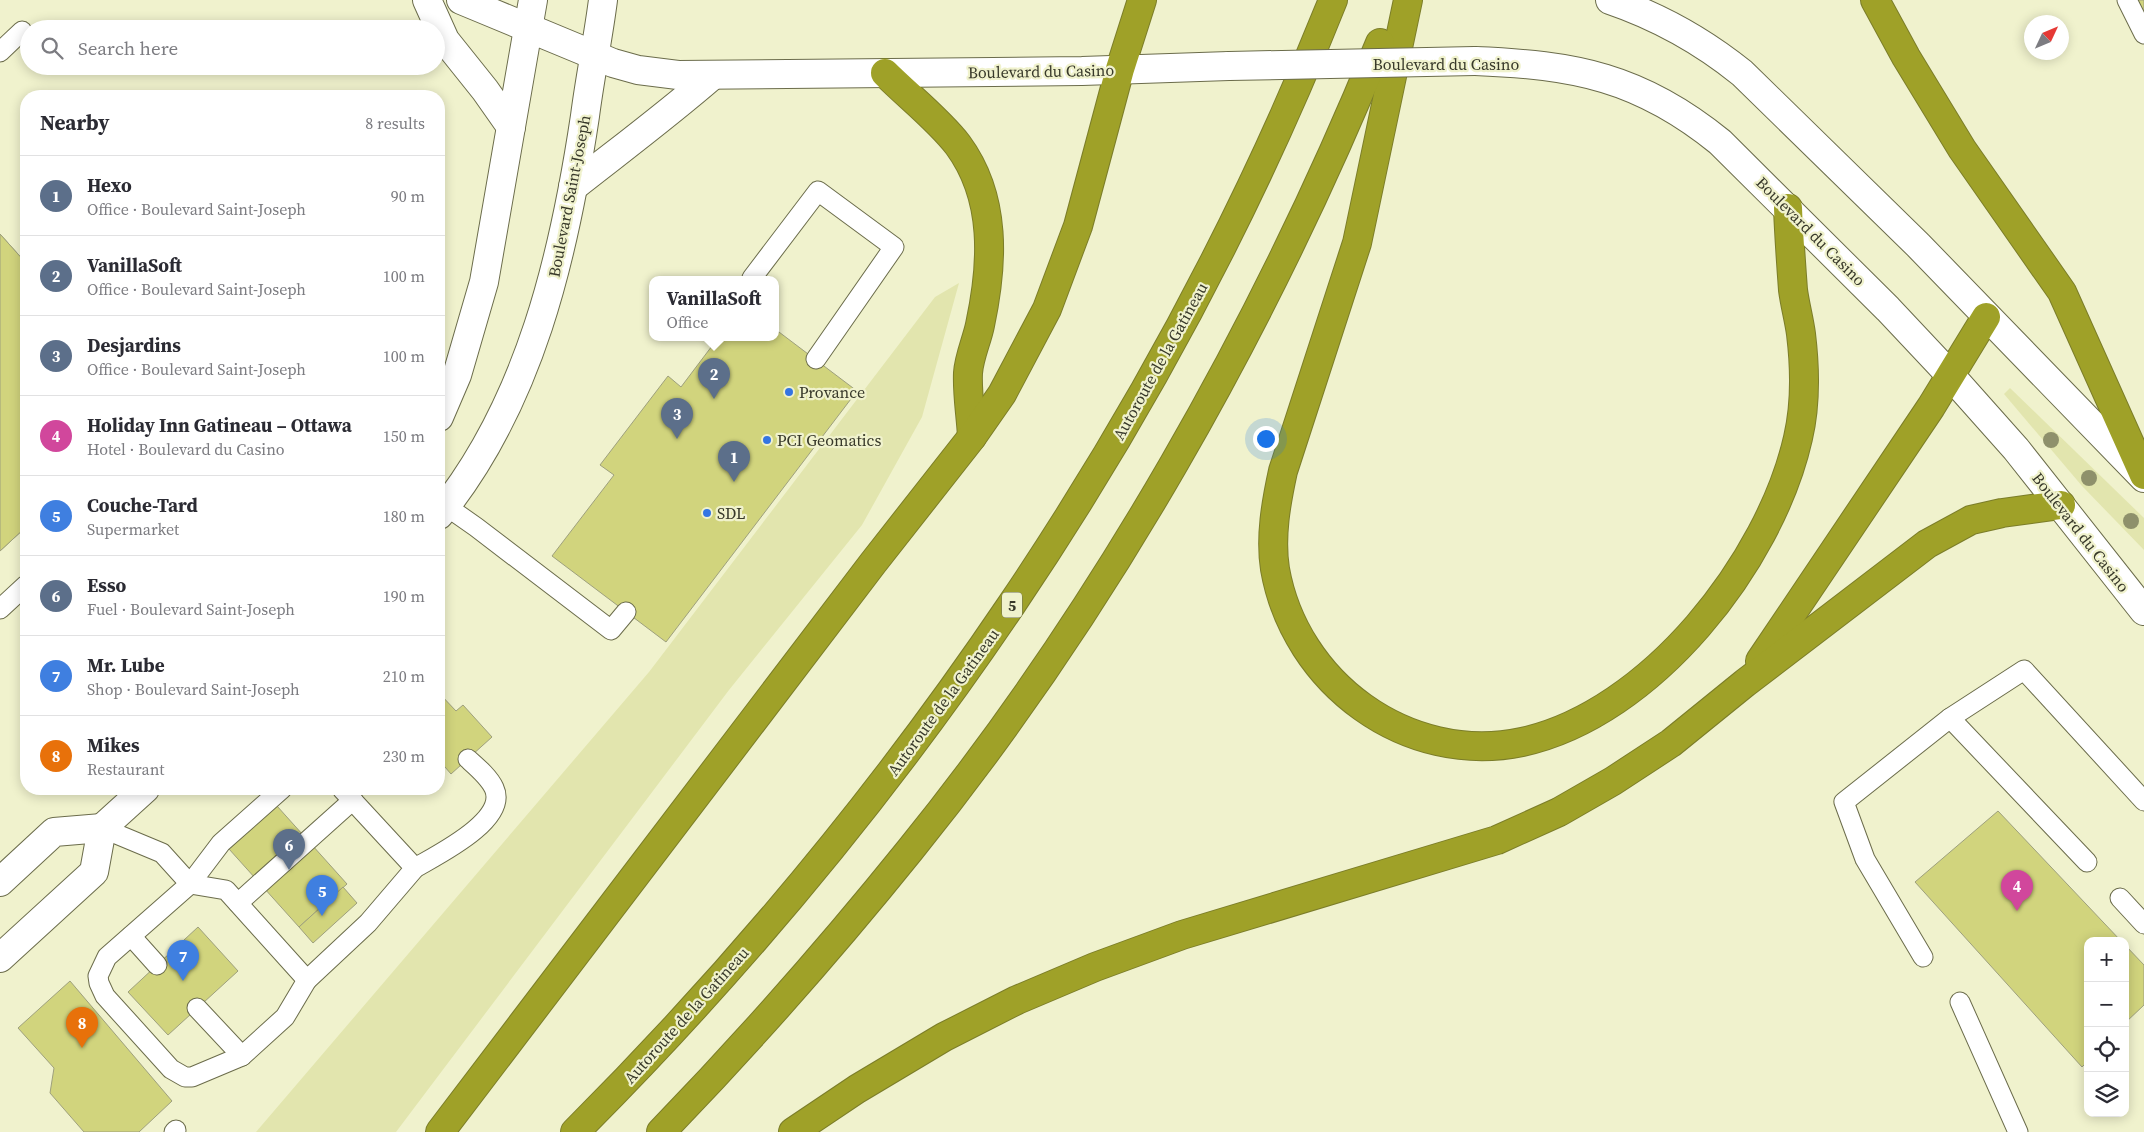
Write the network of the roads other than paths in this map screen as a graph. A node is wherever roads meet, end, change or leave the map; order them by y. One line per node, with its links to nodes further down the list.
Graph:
1 (427, 0): 12 (main road)
2 (462, 0): 13 (main road, Boulevard du Casino)
3 (533, 0): 13 (main road)
4 (603, 0): 18 (main road, Boulevard Saint-Joseph)
5 (1142, 0): 19 (highway)
6 (1333, 0): 63 (highway, Autoroute de la Gatineau / 5)
7 (1397, 0): 64 (highway)
8 (1408, 0): 24 (highway)
9 (1610, 0): 26 (main road)
10 (1875, 0): 31 (highway)
11 (2127, 0): 15 (lane)
12 (436, 20)
13 (528, 30): 18 (main road, Boulevard du Casino); 22 (main road)
14 (20, 32): 17 (lane)
15 (2144, 34)
16 (445, 40): 22 (main road)
17 (0, 52)
18 (596, 57): 21 (main road, Boulevard du Casino); 23 (main road, Boulevard Saint-Joseph)
19 (1120, 70): 20 (main road, Boulevard du Casino); 24 (main road, Boulevard du Casino, bridge); 30 (highway)
20 (885, 73): 21 (main road, Boulevard du Casino); 30 (highway)
21 (712, 76): 23 (main road)
22 (511, 127): 29 (main road)
23 (574, 187): 33 (main road, Boulevard Saint-Joseph)
24 (1788, 208): 28 (main road, Boulevard du Casino)
25 (754, 276): 27 (lane)
26 (1986, 317): 28 (highway); 31 (main road)
27 (816, 359)
28 (1951, 376): 32 (main road, Boulevard du Casino); 39 (highway)
29 (445, 403)
30 (972, 437): 62 (highway)
31 (2144, 477)
32 (2061, 505): 37 (main road, Boulevard du Casino); 39 (highway)
33 (445, 507)
34 (445, 512): 38 (lane)
35 (20, 591): 36 (lane)
36 (0, 610)
37 (2144, 611)
38 (626, 612)
39 (1745, 683): 65 (highway)
40 (1950, 718): 45 (lane); 47 (lane); 55 (lane)
41 (468, 759): 48 (lane)
42 (138, 795): 46 (main road)
43 (275, 795): 50 (lane)
44 (348, 795): 48 (lane); 52 (lane)
45 (2144, 801)
46 (102, 828): 49 (main road); 50 (lane); 56 (main road)
47 (2087, 862)
48 (415, 868): 58 (lane)
49 (0, 882)
50 (190, 884): 52 (lane); 54 (lane)
51 (2120, 898): 53 (lane)
52 (238, 903): 58 (lane)
53 (2144, 924)
54 (131, 936): 57 (lane); 61 (lane)
55 (1923, 957)
56 (0, 958)
57 (157, 965)
58 (307, 980): 61 (lane)
59 (1960, 1002): 66 (lane)
60 (197, 1008): 61 (lane)
61 (242, 1056)
62 (440, 1132)
63 (575, 1132)
64 (661, 1132)
65 (793, 1132)
66 (2018, 1132)

